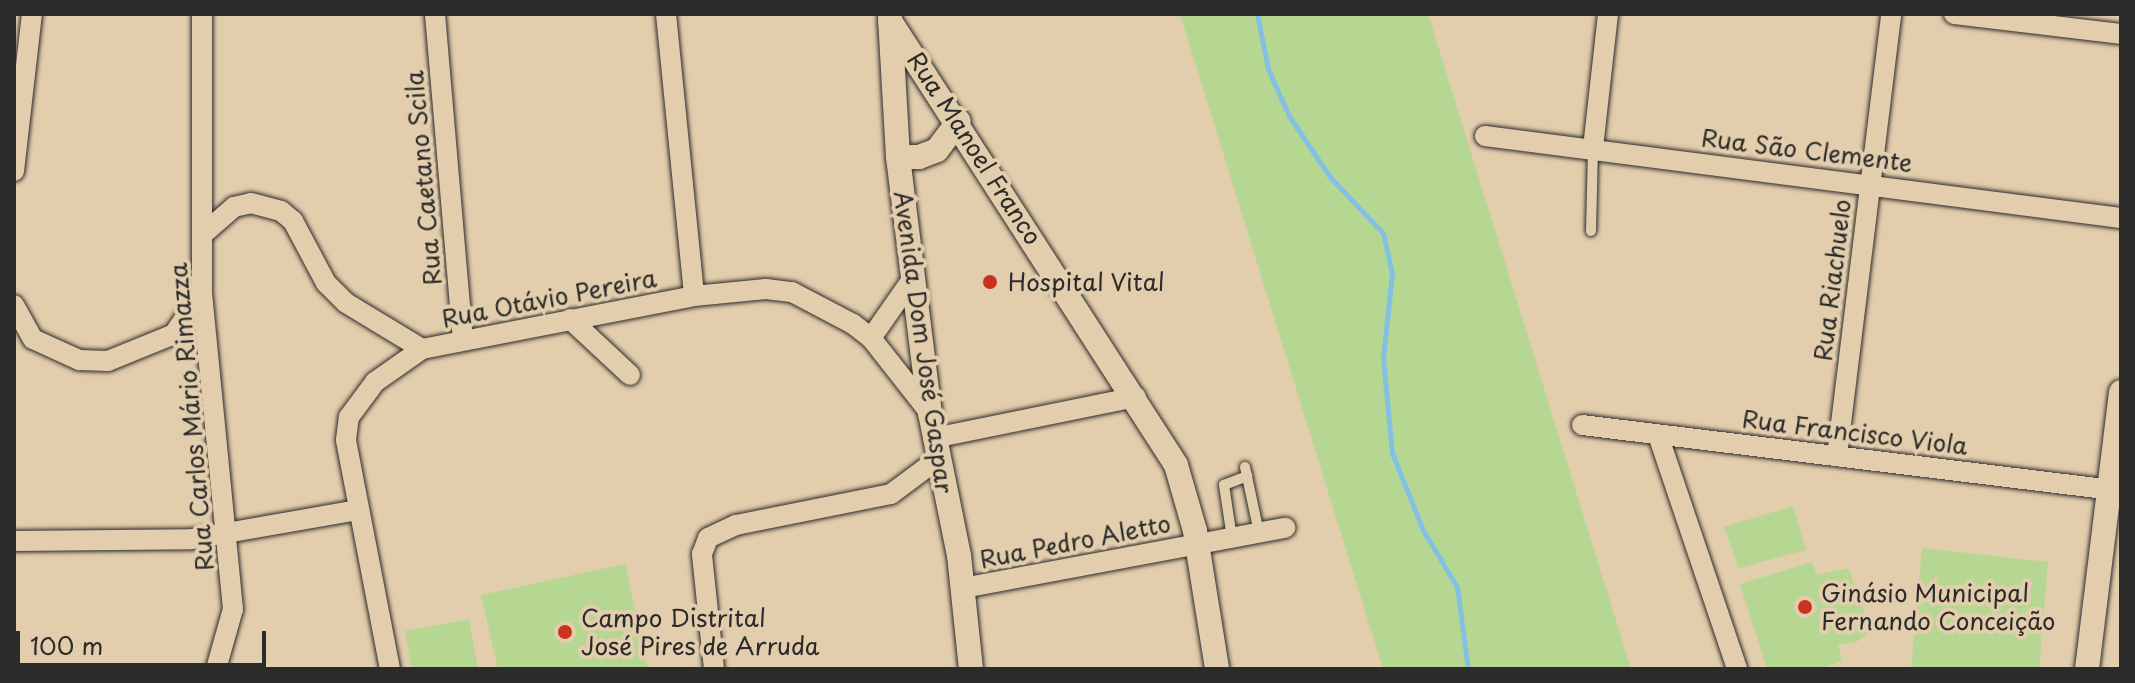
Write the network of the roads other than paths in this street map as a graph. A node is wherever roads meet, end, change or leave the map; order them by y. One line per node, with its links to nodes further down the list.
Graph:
1 (32, 14): 16 (street)
2 (202, 14): 20 (street, Rua Carlos Mário Rimazza)
3 (435, 14): 27 (street, Rua Caetano Scila)
4 (666, 14): 23 (street)
5 (1608, 14): 14 (street)
6 (1891, 14): 17 (street, Rua Riachuelo)
7 (1954, 14): 9 (street)
8 (890, 17): 10 (street, Rua Manoel Franco); 11 (street, Avenida Dom José Gaspar)
9 (2121, 34)
10 (937, 89): 11 (street); 12 (street, Rua Manoel Franco)
11 (891, 97): 15 (street, Avenida Dom José Gaspar)
12 (959, 121): 15 (street); 31 (street, Rua Manoel Franco)
13 (1485, 136): 14 (street, Rua São Clemente)
14 (1593, 148): 17 (street, Rua São Clemente); 19 (lane)
15 (898, 157): 21 (street, Avenida Dom José Gaspar)
16 (14, 171)
17 (1870, 184): 18 (street, Rua São Clemente); 36 (street, Rua Riachuelo)
18 (2121, 218)
19 (1591, 231)
20 (202, 235): 22 (street, Rua Carlos Mário Rimazza); 28 (street, Rua Otávio Pereira)
21 (913, 278): 26 (street); 32 (street, Avenida Dom José Gaspar)
22 (202, 293): 24 (street); 41 (street, Rua Carlos Mário Rimazza)
23 (694, 296): 25 (street, Rua Otávio Pereira); 26 (street, Rua Otávio Pereira)
24 (14, 305)
25 (570, 319): 27 (street, Rua Otávio Pereira); 29 (street)
26 (871, 338): 32 (street, Rua Otávio Pereira)
27 (463, 339): 28 (street, Rua Otávio Pereira)
28 (422, 349): 38 (street)
29 (630, 375)
30 (2121, 392): 37 (street)
31 (1136, 397): 35 (street); 44 (street, Rua Manoel Franco)
32 (930, 413): 35 (street, Avenida Dom José Gaspar)
33 (1582, 425): 34 (street, Rua Francisco Viola)
34 (1658, 435): 36 (street, Rua Francisco Viola); 51 (street)
35 (936, 448): 45 (street, Avenida Dom José Gaspar); 48 (street)
36 (1837, 456): 37 (street, Rua Francisco Viola)
37 (2115, 490): 52 (street)
38 (358, 510): 41 (street); 47 (street)
39 (1285, 528): 40 (street, Rua Pedro Aletto)
40 (1259, 533): 42 (street, Rua Pedro Aletto); 42 (lane)
41 (228, 535): 43 (street); 46 (street, Rua Carlos Mário Rimazza)
42 (1232, 538): 44 (street, Rua Pedro Aletto)
43 (14, 541)
44 (1197, 544): 45 (street, Rua Pedro Aletto); 50 (street, Rua Manoel Franco)
45 (963, 588): 49 (street, Avenida Dom José Gaspar)
46 (214, 666)
47 (390, 669)
48 (714, 669)
49 (971, 669)
50 (1217, 669)
51 (1737, 669)
52 (2087, 669)

